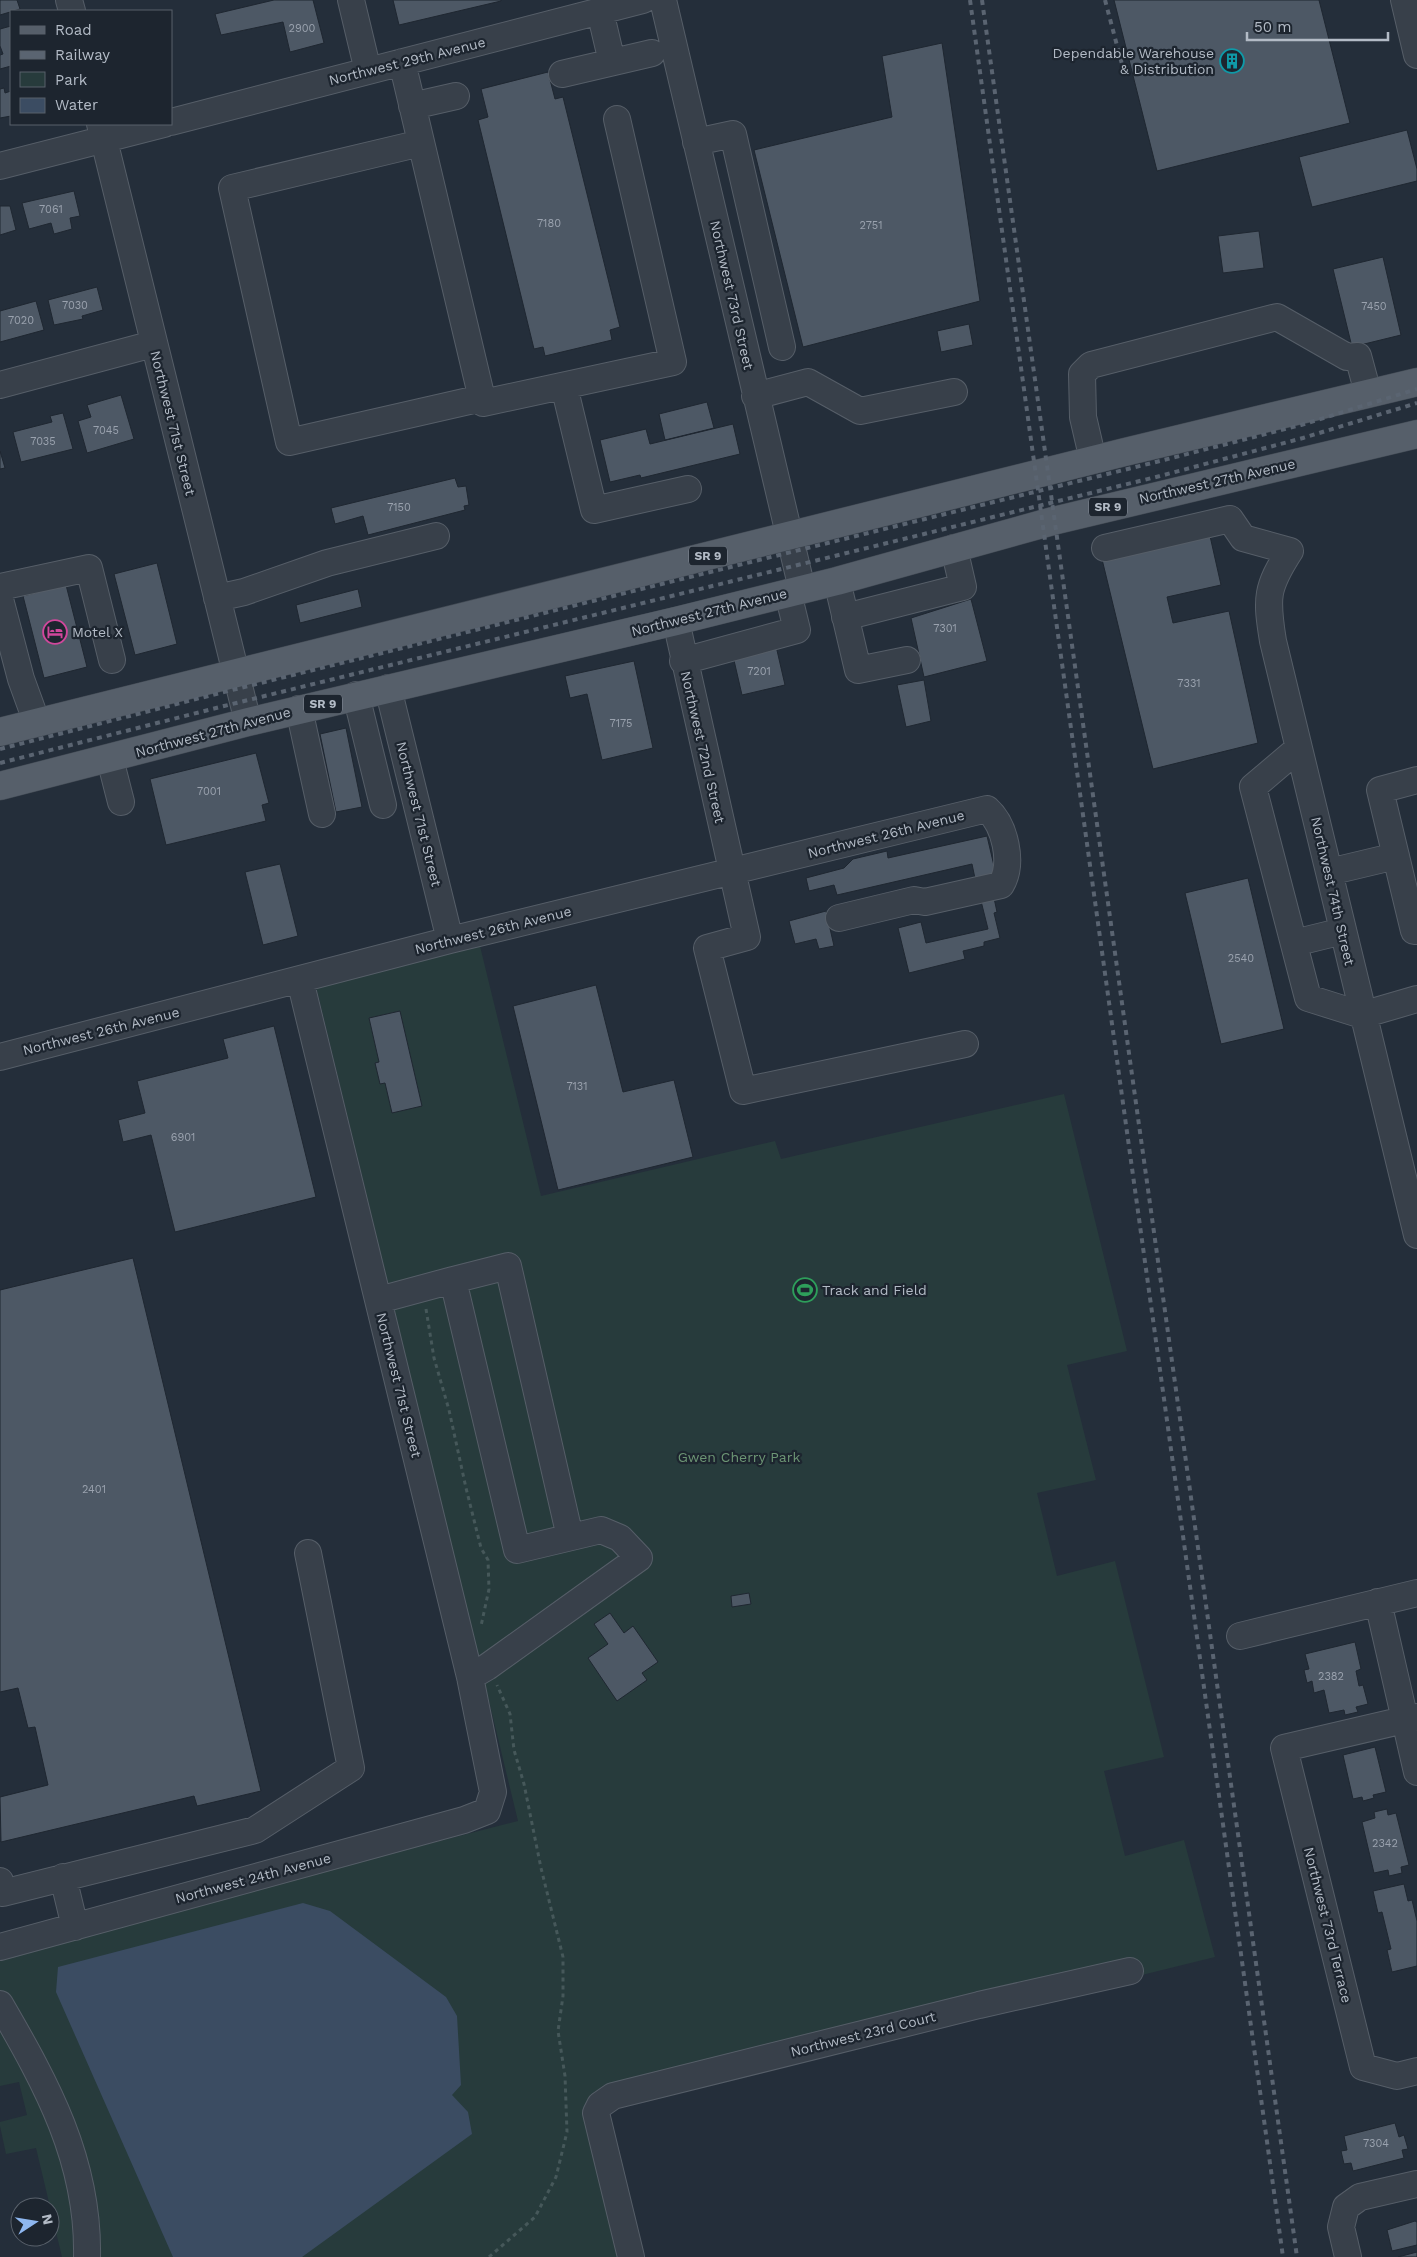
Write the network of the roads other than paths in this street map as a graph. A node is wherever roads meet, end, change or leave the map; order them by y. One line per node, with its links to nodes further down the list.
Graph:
1 (351, 0): 10 (street)
2 (643, 0): 5 (street, Northwest 29th Avenue)
3 (663, 0): 18 (street, Northwest 73rd Street)
4 (1404, 0): 7 (street)
5 (600, 11): 8 (street, Northwest 29th Avenue); 9 (street)
6 (652, 53): 9 (street)
7 (1417, 55)
8 (402, 62): 10 (street, Northwest 29th Avenue); 13 (street)
9 (612, 62): 11 (street)
10 (368, 71): 15 (street, Northwest 29th Avenue)
11 (562, 74)
12 (456, 96): 13 (street)
13 (412, 106): 19 (street)
14 (617, 119): 25 (street)
15 (172, 122)
16 (156, 125): 17 (street)
17 (102, 132): 20 (street); 21 (street, Northwest 71st Street)
18 (696, 142): 22 (street); 28 (street, Northwest 73rd Street)
19 (421, 143): 29 (street); 29 (street)
20 (0, 166)
21 (153, 344): 24 (street); 40 (street, Northwest 71st Street)
22 (782, 347)
23 (1417, 382): 27 (main road, SR 9)
24 (0, 384)
25 (564, 386): 29 (street); 32 (street)
26 (954, 392): 28 (street)
27 (1368, 393): 31 (main road, SR 9); 31 (street)
28 (755, 396): 34 (street, Northwest 73rd Street)
29 (482, 398)
30 (1417, 434): 35 (main road, Northwest 27th Avenue / SR 9)
31 (1093, 460): 34 (main road, SR 9)
32 (688, 489)
33 (436, 536): 40 (street)
34 (788, 536): 39 (street, Northwest 73rd Street); 47 (main road, SR 9)
35 (954, 548): 37 (main road, Northwest 27th Avenue / SR 9); 42 (street)
36 (1105, 548): 54 (street, Northwest 74th Street)
37 (837, 581): 39 (main road, Northwest 27th Avenue / SR 9); 42 (street)
38 (0, 587): 44 (street)
39 (795, 591): 43 (main road, Northwest 27th Avenue / SR 9); 46 (street, Northwest 73rd Street)
40 (216, 598): 47 (street, Northwest 71st Street)
41 (0, 599): 52 (street)
42 (845, 617): 45 (street)
43 (676, 622): 46 (street, Northwest 72nd Street); 48 (main road, Northwest 27th Avenue / SR 9)
44 (112, 660)
45 (907, 660)
46 (683, 661): 62 (street, Northwest 72nd Street)
47 (235, 673): 51 (street, Northwest 71st Street); 52 (main road, SR 9)
48 (388, 688): 49 (main road, Northwest 27th Avenue / SR 9); 67 (street, Northwest 71st Street)
49 (356, 695): 50 (main road, Northwest 27th Avenue / SR 9); 59 (street)
50 (299, 709): 51 (main road, Northwest 27th Avenue / SR 9); 60 (street)
51 (248, 722): 55 (main road, Northwest 27th Avenue / SR 9)
52 (37, 723): 53 (main road, SR 9)
53 (0, 732)
54 (1299, 748): 63 (street, Northwest 74th Street); 68 (street)
55 (110, 759): 57 (main road, Northwest 27th Avenue / SR 9); 58 (street)
56 (1417, 780): 61 (street)
57 (0, 786)
58 (120, 802)
59 (383, 805)
60 (322, 814)
61 (1396, 856): 63 (street); 66 (street)
62 (732, 872): 64 (street, Northwest 26th Avenue); 67 (street, Northwest 26th Avenue); 72 (street, Northwest 72nd Street)
63 (1329, 872): 65 (street, Northwest 74th Street)
64 (839, 918)
65 (1343, 931): 68 (street); 71 (street, Northwest 74th Street)
66 (1417, 931)
67 (450, 940): 69 (street, Northwest 26th Avenue)
68 (1294, 943): 71 (street)
69 (300, 980): 73 (street, Northwest 26th Avenue); 76 (street, Northwest 71st Street)
70 (1417, 999): 71 (street)
71 (1362, 1015): 74 (street, Northwest 74th Street)
72 (965, 1044)
73 (0, 1056)
74 (1417, 1235)
75 (453, 1280): 76 (street); 77 (street); 77 (street)
76 (379, 1300): 82 (street, Northwest 71st Street)
77 (570, 1537): 82 (street)
78 (308, 1553): 86 (street)
79 (1417, 1593): 80 (street)
80 (1378, 1602): 81 (street); 83 (street)
81 (1240, 1636)
82 (478, 1672): 85 (street, Northwest 71st Street)
83 (1411, 1718): 84 (street); 92 (street, Northwest 73rd Terrace)
84 (1417, 1772)
85 (493, 1792): 88 (street, Northwest 24th Avenue)
86 (63, 1877): 87 (street); 88 (street)
87 (0, 1880)
88 (75, 1926): 89 (street, Northwest 24th Avenue)
89 (0, 1947)
90 (1130, 1971): 95 (street, Northwest 23rd Court)
91 (0, 2004): 94 (street)
92 (1407, 2074)
93 (1417, 2184): 96 (street)
94 (87, 2257)
95 (631, 2257)
96 (1348, 2257)

